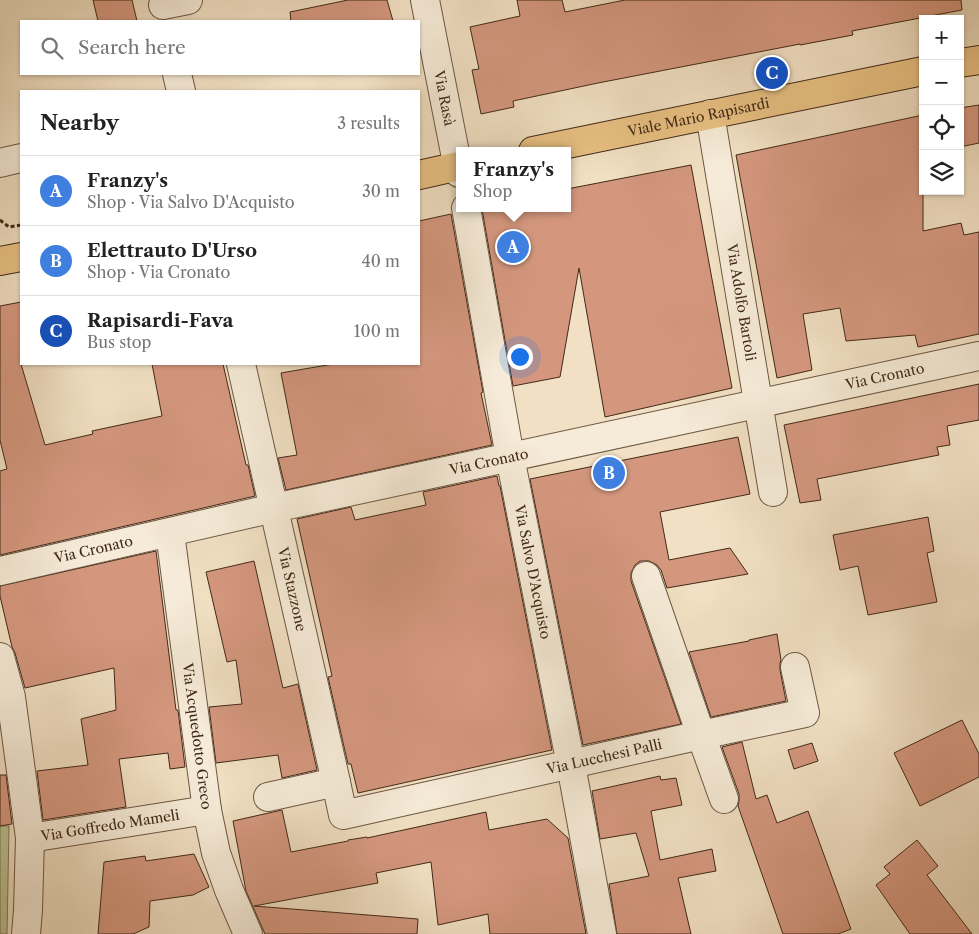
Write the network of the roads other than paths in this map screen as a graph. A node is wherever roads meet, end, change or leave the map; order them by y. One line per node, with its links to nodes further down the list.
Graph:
1 (425, 0): 9 (street, Via Rasà)
2 (979, 60): 3 (main road)
3 (964, 62)
4 (919, 72): 7 (main road, Viale Mario Rapisardi)
5 (177, 75): 6 (street)
6 (181, 90)
7 (710, 114): 8 (main road, Viale Mario Rapisardi); 19 (street, Via Adolfo Bartoli)
8 (552, 147)
9 (456, 153)
10 (20, 158): 11 (street)
11 (0, 163)
12 (456, 169): 13 (main road)
13 (420, 175)
14 (467, 212): 20 (street, Via Salvo D'Acquisto)
15 (20, 257): 16 (main road)
16 (0, 261)
17 (979, 356): 19 (street, Via Cronato)
18 (241, 365): 22 (street, Via Stazzone)
19 (758, 403): 20 (street, Via Cronato); 21 (street, Via Adolfo Bartoli)
20 (510, 457): 22 (street, Via Cronato); 29 (street, Via Salvo D'Acquisto)
21 (773, 492)
22 (274, 508): 23 (street, Via Cronato); 30 (street, Via Stazzone)
23 (170, 532): 24 (street, Via Cronato); 33 (street, Via Acquedotto Greco)
24 (0, 571)
25 (646, 576): 28 (street)
26 (0, 657): 35 (street)
27 (795, 667): 28 (street, Via Lucchesi Palli)
28 (701, 736): 29 (street, Via Lucchesi Palli); 32 (street)
29 (571, 765): 34 (street, Via Lucchesi Palli); 38 (street, Via Salvo D'Acquisto)
30 (336, 782): 31 (street); 34 (street, Via Stazzone)
31 (268, 797)
32 (724, 799)
33 (208, 810): 35 (street, Via Goffredo Mameli); 37 (street, Via Acquedotto Greco)
34 (343, 816)
35 (30, 838): 36 (street)
36 (26, 934)
37 (248, 934)
38 (602, 934)

